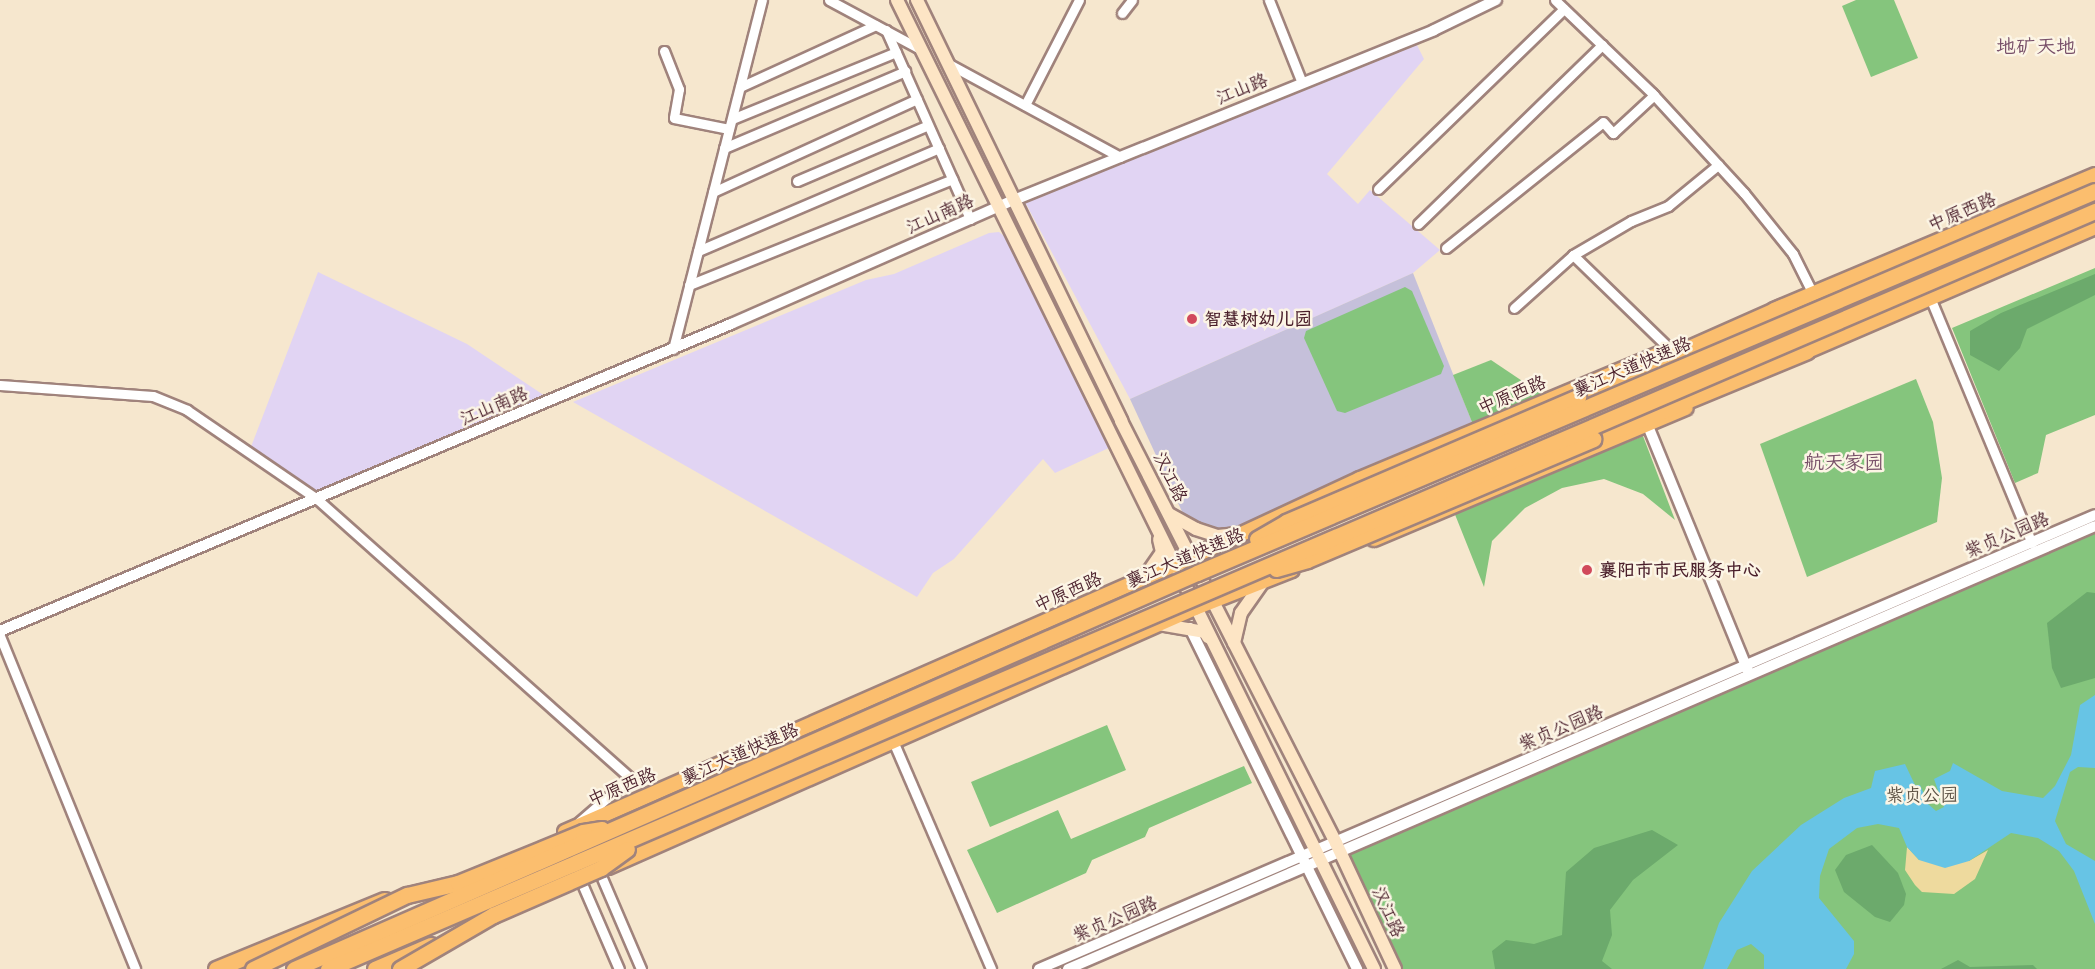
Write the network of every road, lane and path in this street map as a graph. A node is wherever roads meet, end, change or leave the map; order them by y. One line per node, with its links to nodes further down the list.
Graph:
1 (762, 0): 21 (street)
2 (829, 0): 12 (street)
3 (897, 0): 15 (main road, 汉江路)
4 (917, 0): 18 (main road, 汉江路)
5 (1079, 0): 24 (street)
6 (1132, 0): 11 (street)
7 (1269, 0): 20 (street)
8 (1494, 0): 20 (street, 江山路)
9 (1555, 0): 10 (street)
10 (1564, 9): 14 (street); 34 (street)
11 (1122, 13)
12 (876, 25): 13 (street); 21 (street)
13 (886, 30): 15 (street); 17 (street)
14 (1602, 45): 22 (street); 41 (street)
15 (920, 49): 38 (main road, 汉江路)
16 (664, 51): 25 (street)
17 (896, 52): 19 (street); 25 (street)
18 (947, 63): 24 (street); 37 (main road, 汉江路)
19 (904, 71): 23 (street); 28 (street)
20 (1302, 83): 29 (street, 江山路)
21 (740, 87): 25 (street)
22 (1654, 95): 30 (street); 43 (street)
23 (917, 99): 26 (street); 36 (street)
24 (1025, 105): 29 (street)
25 (730, 124): 28 (street)
26 (928, 125): 27 (street); 33 (street)
27 (939, 147): 32 (street); 44 (street)
28 (724, 148): 36 (street)
29 (1120, 156): 37 (street, 江山路)
30 (1718, 165): 46 (street); 48 (street)
31 (2095, 175): 45 (main road, 中原西路)
32 (953, 179): 40 (street); 47 (street)
33 (797, 181)
34 (1378, 189)
35 (2095, 191): 69 (highway, 襄江大道快速路, bridge)
36 (713, 192): 44 (street)
37 (1014, 200): 38 (street, 江山路); 58 (main road, 汉江路)
38 (999, 207): 40 (street, 江山南路); 60 (main road, 汉江路)
39 (2095, 211): 71 (highway, 襄江大道快速路, bridge)
40 (970, 219): 52 (street, 江山南路)
41 (1418, 224)
42 (2095, 227): 49 (main road)
43 (1446, 248)
44 (698, 251): 47 (street)
45 (1912, 254): 48 (main road, 中原西路); 49 (street)
46 (1573, 255): 51 (street); 53 (street)
47 (689, 285): 52 (street)
48 (1813, 294): 50 (main road, 中原西路)
49 (1931, 301): 54 (main road); 63 (street)
50 (1783, 306): 53 (main road, 中原西路); 69 (highway, bridge)
51 (1514, 308)
52 (673, 348): 57 (street, 江山南路)
53 (1670, 349): 62 (main road, 中原西路)
54 (1807, 351): 56 (main road); 71 (highway, bridge)
55 (0, 385): 57 (street)
56 (1648, 426): 67 (main road); 78 (street)
57 (317, 499): 74 (street, 江山南路); 81 (street)
58 (1169, 514): 62 (main road); 64 (main road, 汉江路)
59 (2095, 515): 63 (street, 紫贞公园路)
60 (1155, 523): 65 (main road, 汉江路); 66 (main road)
61 (2095, 526): 78 (street, 紫贞公园路)
62 (1244, 533): 64 (main road, 中原西路)
63 (2032, 543): 78 (street, 紫贞公园路)
64 (1192, 557): 65 (main road, 中原西路); 68 (main road, 汉江路)
65 (1176, 565): 66 (main road, 中原西路); 70 (main road, 汉江路)
66 (1142, 579): 81 (main road, 中原西路)
67 (1264, 581): 68 (main road); 76 (main road)
68 (1213, 600): 70 (main road); 76 (main road, 汉江路)
69 (1123, 606): 80 (highway, 襄江大道快速路, bridge)
70 (1196, 608): 72 (main road); 77 (main road, 汉江路)
71 (1130, 622): 82 (highway, 襄江大道快速路, bridge)
72 (1159, 624): 73 (main road); 79 (main road)
73 (1190, 628): 77 (main road); 85 (street)
74 (0, 631)
75 (0, 636): 89 (street)
76 (1234, 643): 83 (main road, 汉江路)
77 (1216, 650): 84 (main road, 汉江路)
78 (1748, 671): 83 (street, 紫贞公园路)
79 (892, 741): 86 (main road); 98 (street)
80 (631, 823): 88 (highway, bridge); 92 (highway, 襄江大道快速路, bridge)
81 (571, 829): 90 (main road, 中原西路)
82 (645, 834): 93 (highway, 襄江大道快速路, bridge); 95 (highway, bridge)
83 (1339, 848): 84 (street, 紫贞公园路); 103 (main road, 汉江路)
84 (1320, 857): 85 (street, 紫贞公园路); 102 (main road, 汉江路)
85 (1305, 863): 99 (street, 紫贞公园路); 100 (street, 紫贞公园路); 101 (street)
86 (599, 871): 87 (main road); 97 (street)
87 (580, 879): 94 (main road); 96 (street)
88 (407, 895): 90 (highway, bridge); 91 (highway, bridge)
89 (135, 969)
90 (218, 969)
91 (253, 969)
92 (294, 969)
93 (328, 969)
94 (375, 969)
95 (400, 969)
96 (619, 969)
97 (641, 969)
98 (991, 969)
99 (1039, 969)
100 (1068, 969)
101 (1358, 969)
102 (1374, 969)
103 (1395, 969)

